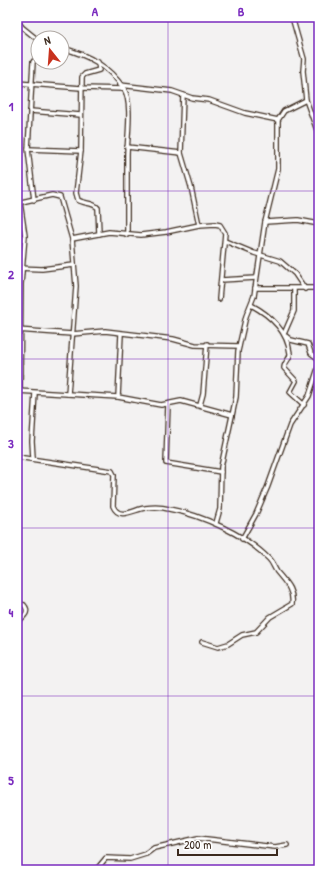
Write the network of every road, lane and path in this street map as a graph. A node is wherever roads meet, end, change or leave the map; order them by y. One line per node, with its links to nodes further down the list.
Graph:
1 (292, 17): 13 (street)
2 (17, 20): 3 (street)
3 (30, 34)
4 (70, 50): 5 (street)
5 (98, 62): 9 (street); 10 (street)
6 (33, 70): 8 (street)
7 (17, 83): 8 (street)
8 (32, 83): 10 (street); 14 (street)
9 (120, 85): 11 (street); 12 (street)
10 (81, 88): 11 (street); 15 (street)
11 (124, 89): 18 (street)
12 (183, 95): 16 (street); 21 (street)
13 (306, 100): 16 (street); 17 (street)
14 (30, 111): 15 (street); 19 (street)
15 (81, 115): 20 (street)
16 (278, 120): 24 (street)
17 (319, 136)
18 (127, 147): 21 (street); 28 (street)
19 (28, 149): 20 (street); 22 (street)
20 (82, 151): 27 (street)
21 (181, 153): 26 (street)
22 (34, 200): 23 (street); 29 (street)
23 (19, 203): 33 (street)
24 (265, 222): 25 (street); 31 (street)
25 (319, 224)
26 (199, 225): 28 (street); 30 (street)
27 (99, 234): 28 (street); 29 (street)
28 (127, 235)
29 (72, 238): 32 (street)
30 (225, 241): 31 (street); 35 (street)
31 (260, 255): 34 (street); 37 (street)
32 (74, 265): 33 (street); 44 (street)
33 (19, 268): 43 (street)
34 (256, 278): 35 (street); 36 (street)
35 (220, 280): 40 (street)
36 (255, 288): 39 (street); 41 (street)
37 (305, 288): 38 (street); 39 (street)
38 (319, 288)
39 (294, 289): 46 (street)
40 (219, 299)
41 (251, 305): 46 (street); 48 (street)
42 (17, 326): 43 (street)
43 (19, 330): 44 (street); 51 (street)
44 (72, 334): 45 (street); 53 (street)
45 (121, 334): 47 (street); 54 (street)
46 (284, 335): 49 (street); 57 (street)
47 (207, 344): 48 (street); 56 (street)
48 (240, 346): 58 (street)
49 (319, 359)
50 (319, 365): 57 (street)
51 (18, 392): 52 (street)
52 (35, 394): 53 (street); 60 (street)
53 (68, 394): 54 (street)
54 (118, 397): 55 (street)
55 (168, 404): 56 (street); 61 (street)
56 (200, 405): 58 (street)
57 (304, 405): 63 (street)
58 (232, 415): 61 (street)
59 (17, 456): 60 (street)
60 (34, 458): 62 (street)
61 (221, 472): 62 (street)
62 (216, 523): 63 (street)
63 (242, 539): 66 (street)
64 (17, 603): 65 (street)
65 (17, 623)
66 (202, 642)
67 (287, 845): 68 (street)
68 (96, 870)

